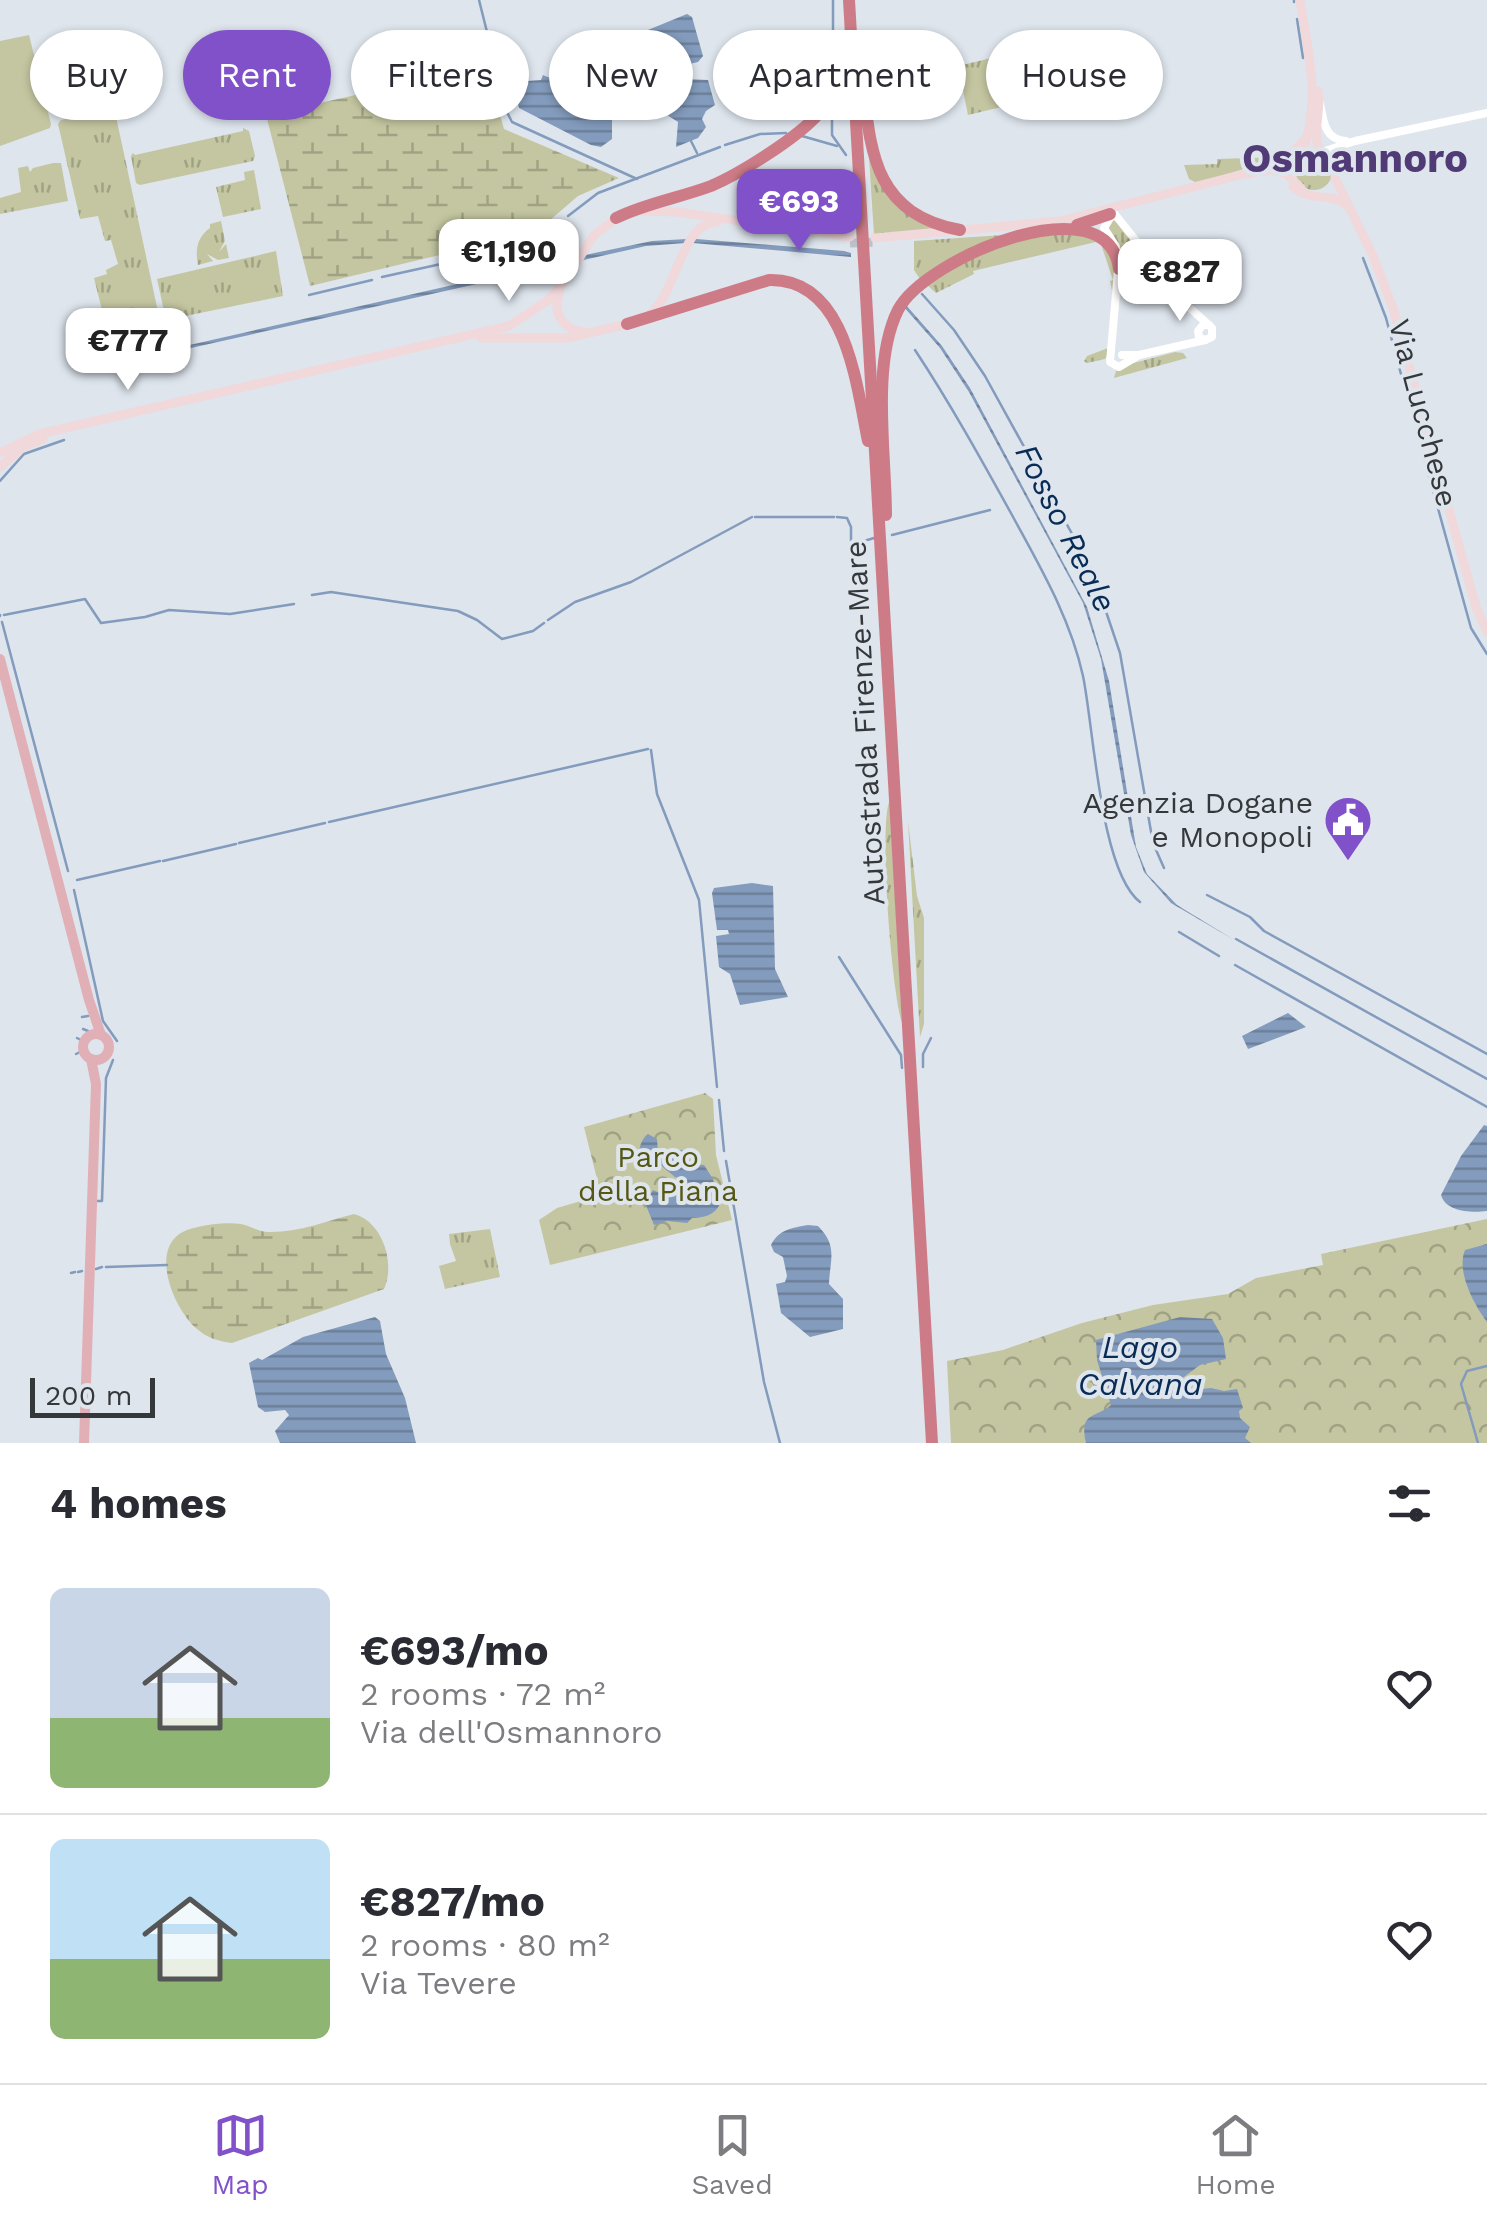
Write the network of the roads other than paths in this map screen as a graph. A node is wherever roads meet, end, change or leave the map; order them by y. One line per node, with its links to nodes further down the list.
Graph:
1 (850, 0): 3 (highway, Autostrada Firenze-Mare); 22 (highway); 26 (highway, Autostrada Firenze-Mare)
2 (1302, 0): 4 (main road); 8 (main road)
3 (855, 30)
4 (1320, 100): 10 (street); 11 (main road)
5 (1487, 113): 9 (street)
6 (860, 120): 26 (highway, Autostrada Firenze-Mare)
7 (867, 120): 23 (highway)
8 (1311, 130): 12 (main road); 15 (main road)
9 (1372, 138): 10 (street); 13 (street)
10 (1356, 140): 11 (street)
11 (1321, 152): 12 (main road); 13 (main road)
12 (1301, 157): 15 (main road); 17 (main road)
13 (1332, 160): 16 (main road, Via Lucchese)
14 (1267, 173): 17 (main road); 19 (main road); 20 (main road)
15 (1244, 174): 20 (main road)
16 (1335, 178): 18 (main road); 19 (main road, Via Lucchese)
17 (1302, 188): 18 (main road)
18 (1328, 189): 19 (main road)
19 (1347, 203): 41 (main road, Via Lucchese)
20 (1113, 211): 23 (main road); 24 (highway); 26 (main road); 27 (street); 30 (street)
21 (663, 212): 22 (main road); 25 (main road); 26 (main road)
22 (616, 218): 28 (main road)
23 (960, 230): 26 (main road)
24 (1060, 230): 27 (highway); 40 (highway)
25 (694, 231): 26 (main road); 29 (main road)
26 (864, 238): 40 (highway, Autostrada Firenze-Mare)
27 (1119, 269): 35 (street)
28 (564, 282): 31 (main road); 33 (main road)
29 (627, 324): 31 (main road); 40 (highway)
30 (1209, 326): 32 (street); 34 (street)
31 (604, 331): 33 (main road)
32 (1198, 332): 34 (street); 35 (street)
33 (463, 338): 36 (main road)
34 (1204, 340): 35 (street)
35 (1178, 346)
36 (166, 405): 37 (main road); 38 (main road)
37 (52, 436): 38 (main road); 39 (main road)
38 (0, 453)
39 (0, 467)
40 (883, 542): 48 (highway, Autostrada Firenze-Mare); 48 (highway, Autostrada Firenze-Mare)
41 (1487, 632)
42 (0, 660): 43 (main road)
43 (91, 1009): 44 (main road); 45 (main road)
44 (101, 1035): 45 (main road); 46 (main road)
45 (88, 1037): 46 (main road)
46 (97, 1059): 47 (main road)
47 (84, 1443)
48 (937, 1443)

